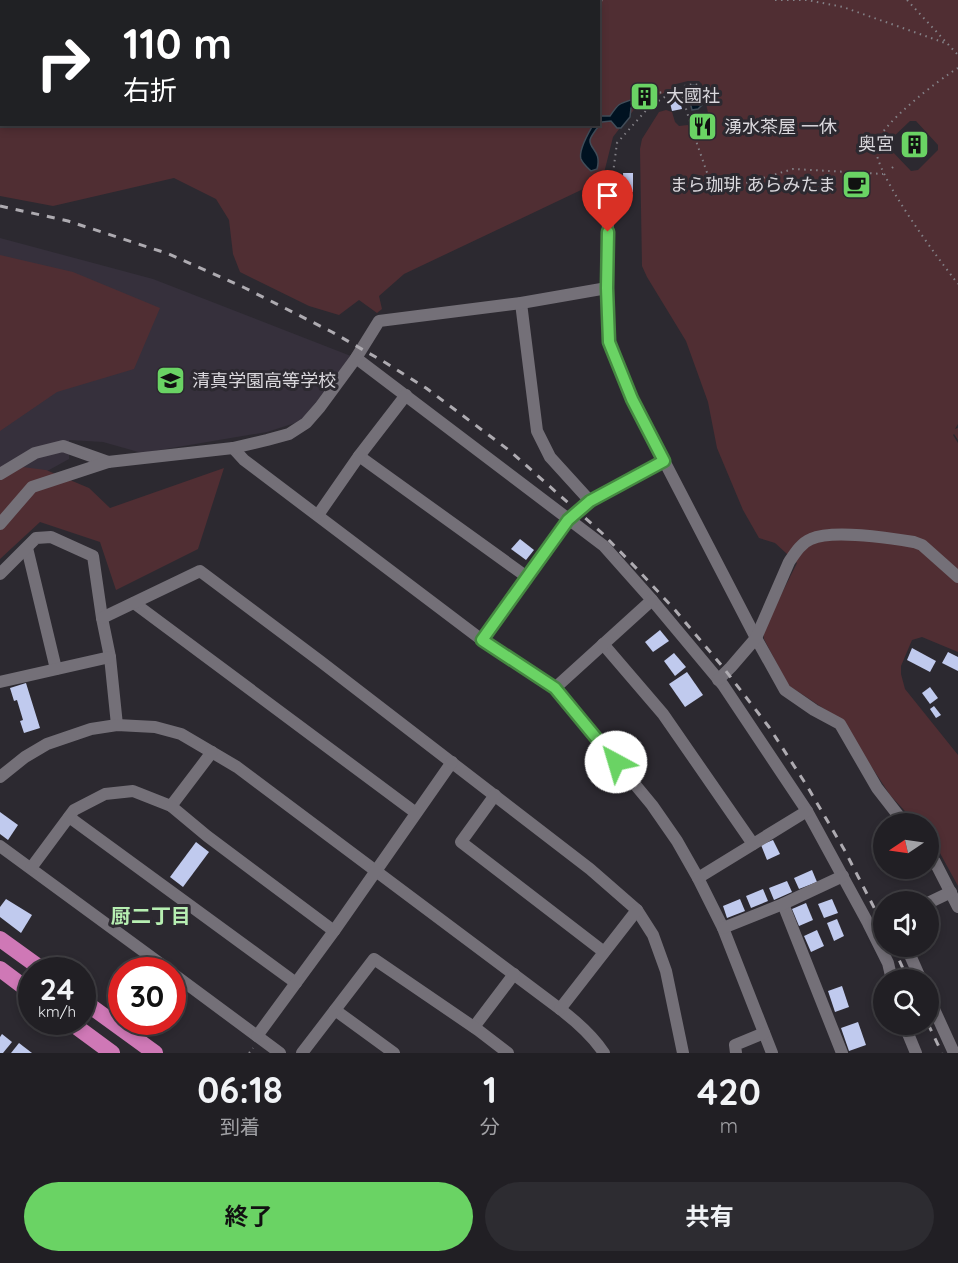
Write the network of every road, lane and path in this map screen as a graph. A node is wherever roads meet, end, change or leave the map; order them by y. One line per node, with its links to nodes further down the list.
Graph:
1 (775, 0): 3 (path)
2 (907, 0): 3 (path)
3 (948, 44): 4 (path)
4 (958, 55)
5 (958, 68): 12 (path)
6 (684, 86): 9 (path)
7 (663, 92): 8 (path)
8 (648, 96)
9 (703, 105)
10 (895, 165): 11 (path)
11 (892, 168)
12 (883, 174): 13 (path); 14 (path)
13 (608, 213): 15 (street)
14 (958, 285)
15 (607, 288): 16 (street); 21 (street)
16 (521, 303): 17 (street); 24 (street)
17 (356, 358): 18 (street); 19 (street)
18 (406, 395): 20 (street); 26 (street)
19 (233, 448): 22 (street); 25 (street)
20 (359, 456): 25 (street); 30 (street)
21 (664, 461): 24 (street); 35 (street)
22 (108, 462): 23 (street); 27 (street)
23 (0, 474)
24 (590, 501): 26 (street)
25 (318, 515): 36 (street)
26 (568, 520): 30 (street); 32 (street)
27 (0, 524)
28 (27, 548): 29 (street); 34 (street); 39 (street)
29 (0, 574)
30 (527, 577): 36 (street)
31 (958, 577): 35 (street)
32 (652, 600): 37 (street); 40 (street)
33 (134, 603): 34 (street); 45 (street); 50 (street)
34 (102, 618): 38 (street)
35 (756, 638): 40 (street); 51 (street)
36 (482, 640): 42 (street)
37 (603, 644): 42 (street); 53 (street)
38 (110, 657): 39 (street); 43 (street)
39 (56, 669): 41 (street)
40 (718, 680): 49 (street)
41 (0, 682)
42 (555, 688): 59 (street)
43 (117, 724): 44 (street); 46 (street)
44 (212, 752): 48 (street); 57 (street)
45 (452, 762): 47 (street); 50 (street)
46 (0, 777)
47 (495, 795): 64 (street); 68 (street)
48 (171, 806): 52 (street); 66 (street)
49 (807, 810): 53 (street); 58 (street)
50 (416, 813): 57 (street)
51 (896, 813)
52 (69, 816): 55 (street); 76 (street)
53 (753, 844): 59 (street)
54 (0, 846): 55 (street)
55 (31, 868): 70 (street)
56 (939, 870): 60 (street)
57 (376, 872): 66 (street); 73 (street)
58 (843, 876): 62 (street); 72 (street)
59 (698, 878): 65 (street)
60 (951, 892): 61 (street); 63 (street)
61 (939, 898)
62 (783, 904): 65 (street); 96 (street)
63 (958, 907)
64 (637, 910): 68 (street); 93 (street)
65 (723, 928): 82 (street)
66 (334, 931): 76 (street)
67 (0, 939): 69 (highway)
68 (604, 952): 77 (street)
69 (25, 957)
70 (151, 957)
71 (0, 969): 74 (highway)
72 (889, 969)
73 (514, 974): 77 (street); 81 (street)
74 (18, 982)
75 (186, 983): 85 (street)
76 (296, 983): 85 (street)
77 (560, 1009): 92 (street)
78 (96, 1010): 87 (highway)
79 (335, 1010): 81 (street); 89 (street); 90 (street)
80 (939, 1020): 98 (street)
81 (474, 1027): 91 (street)
82 (764, 1033): 94 (street); 95 (street)
83 (88, 1035): 86 (highway)
84 (909, 1035): 97 (street)
85 (257, 1036): 88 (street)
86 (112, 1053)
87 (155, 1053)
88 (280, 1053)
89 (302, 1053)
90 (394, 1053)
91 (508, 1053)
92 (604, 1053)
93 (683, 1053)
94 (736, 1053)
95 (772, 1053)
96 (842, 1053)
97 (916, 1053)
98 (954, 1053)

